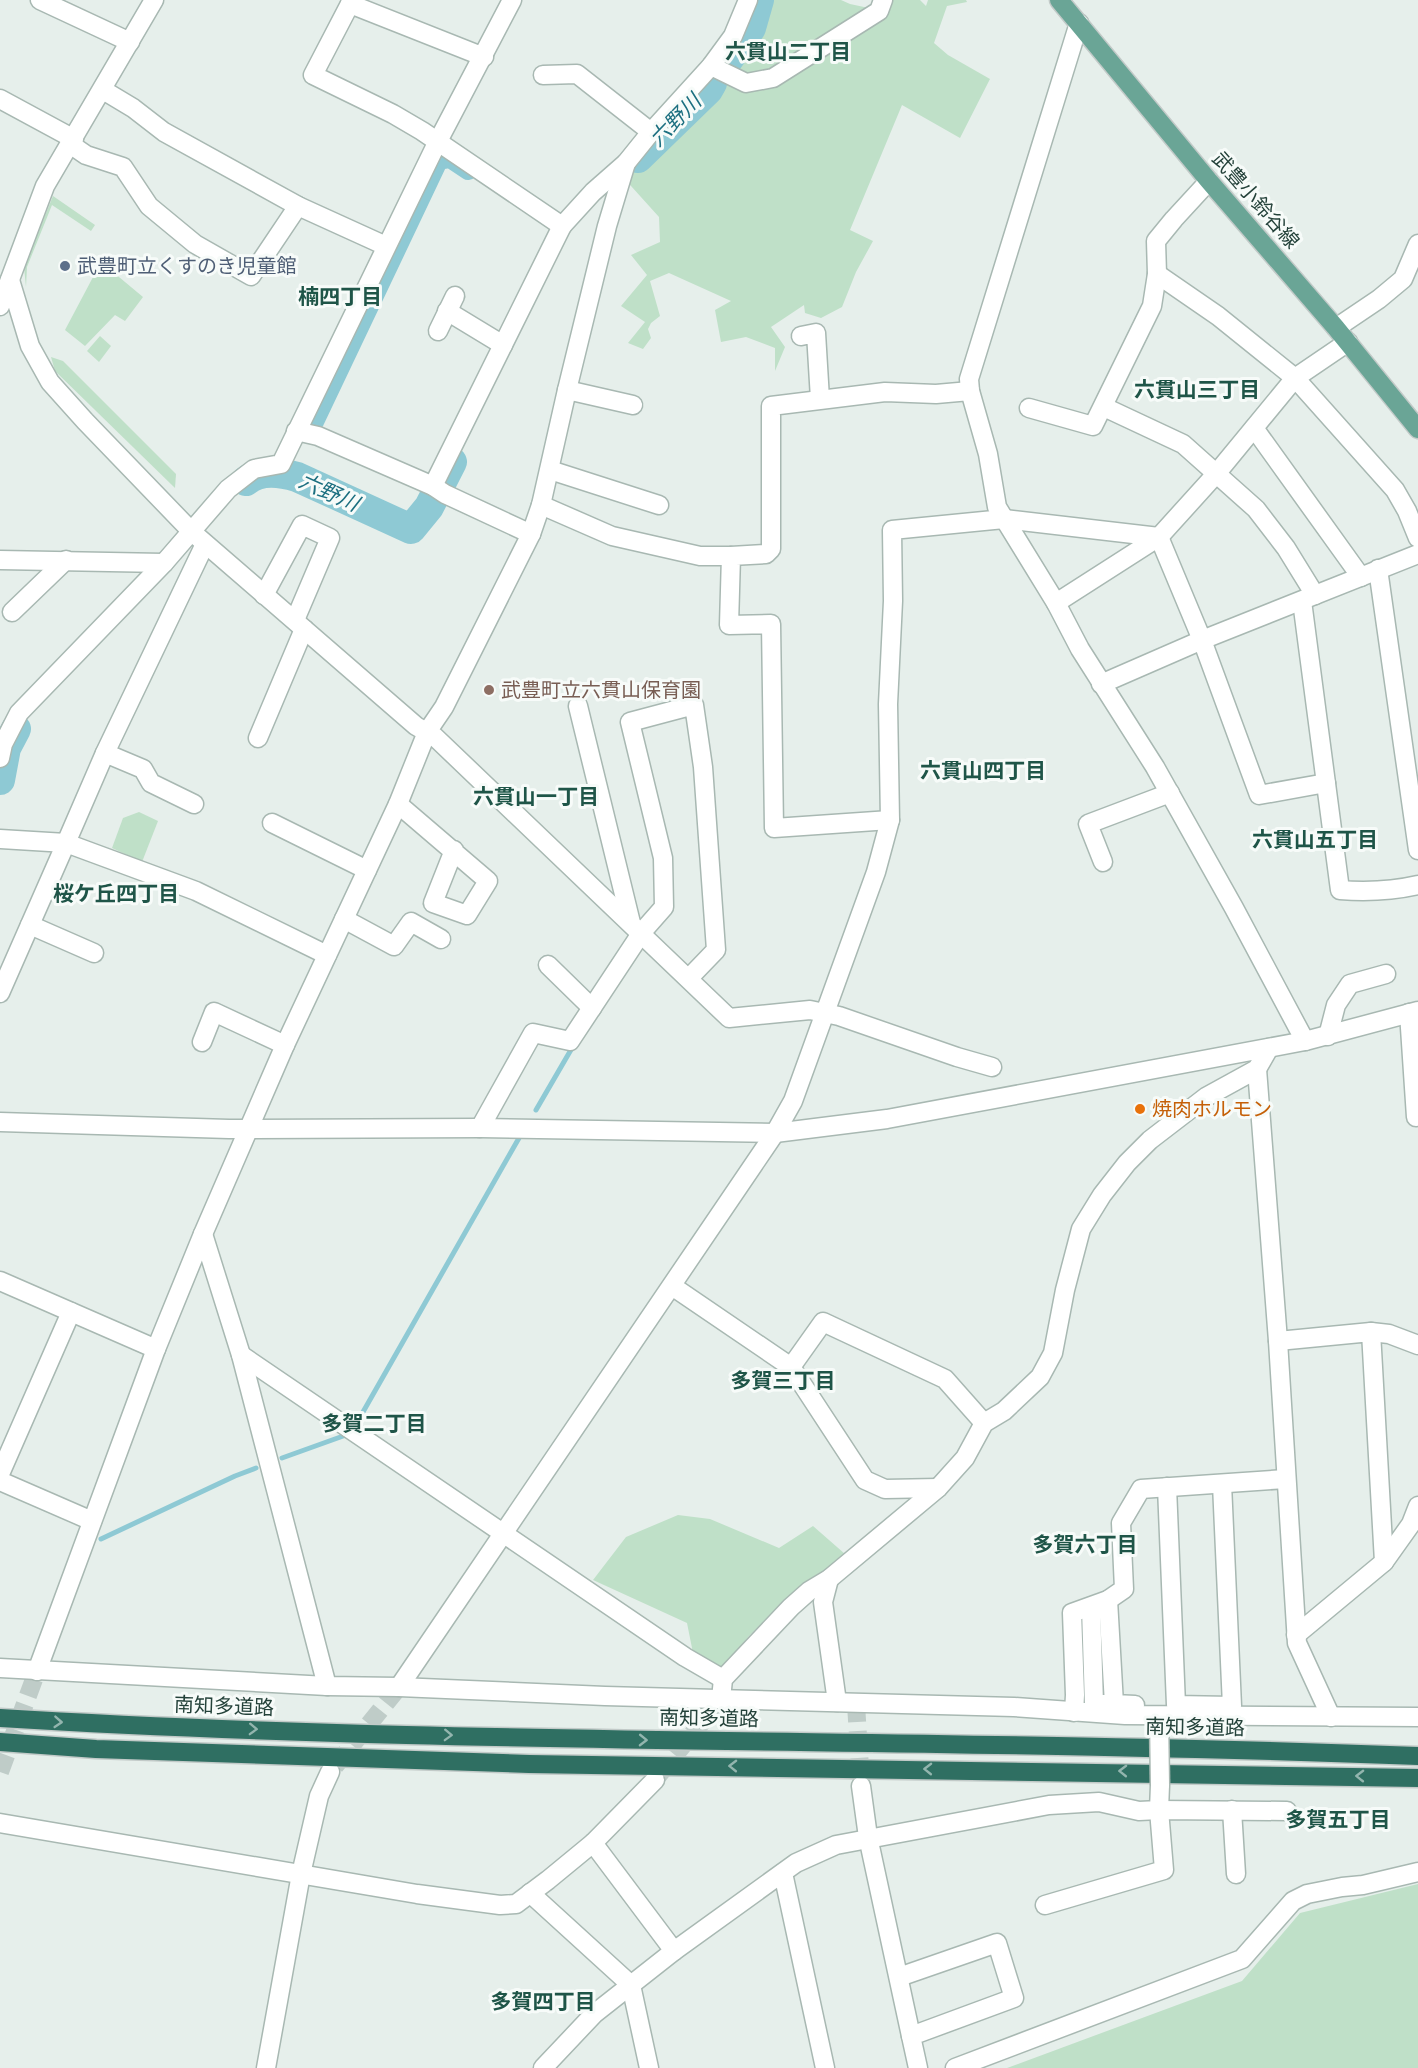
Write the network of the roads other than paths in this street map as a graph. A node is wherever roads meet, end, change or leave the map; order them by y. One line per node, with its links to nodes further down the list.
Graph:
1 (40, 0): 9 (street)
2 (154, 0): 9 (street)
3 (512, 0): 10 (street)
4 (748, 0): 11 (street)
5 (883, 0): 11 (street)
6 (1059, 0): 8 (main road, 武豊小鈴谷線)
7 (351, 2): 10 (street); 17 (street)
8 (1079, 23): 19 (main road, 武豊小鈴谷線); 34 (street)
9 (130, 42): 13 (street)
10 (484, 57): 17 (street)
11 (711, 66): 15 (street)
12 (543, 75): 15 (street)
13 (103, 90): 16 (street); 20 (street)
14 (0, 99): 16 (street)
15 (651, 132): 18 (street)
16 (72, 141): 20 (street); 25 (street)
17 (437, 143): 21 (street); 23 (street)
18 (626, 163): 21 (street); 33 (street)
19 (1209, 181): 24 (street); 27 (main road, 武豊小鈴谷線)
20 (298, 206): 23 (street)
21 (562, 226): 31 (street)
22 (1418, 244): 27 (street)
23 (386, 246): 41 (street)
24 (1157, 274): 32 (street); 37 (street)
25 (10, 280): 26 (street); 49 (street)
26 (0, 306)
27 (1336, 328): 30 (main road, 武豊小鈴谷線)
28 (438, 331): 31 (street)
29 (801, 336): 35 (street)
30 (1348, 342): 32 (street); 40 (main road, 武豊小鈴谷線)
31 (503, 345): 44 (street)
32 (1295, 378): 39 (street); 51 (street)
33 (567, 390): 36 (street); 42 (street)
34 (969, 391): 35 (street); 47 (street)
35 (820, 399): 53 (street)
36 (633, 405)
37 (1104, 406): 38 (street); 43 (street)
38 (1029, 408)
39 (1254, 428): 43 (street); 58 (street)
40 (1418, 429)
41 (296, 431): 44 (street); 49 (street)
42 (550, 470): 45 (street); 46 (street)
43 (1216, 474): 50 (street); 60 (street)
44 (437, 489): 48 (street)
45 (542, 505): 48 (street); 53 (street)
46 (659, 505)
47 (1004, 519): 50 (street); 61 (street); 76 (street)
48 (531, 534): 69 (street)
49 (197, 536): 56 (street); 59 (street); 70 (street)
50 (1159, 537): 61 (street); 64 (street)
51 (1418, 538)
52 (1418, 554): 57 (street)
53 (731, 556): 76 (street)
54 (0, 560): 55 (street)
55 (66, 560): 56 (street); 62 (street)
56 (164, 563): 68 (street)
57 (1378, 569): 58 (street); 81 (street)
58 (1361, 577): 60 (street)
59 (264, 595): 63 (street); 63 (street)
60 (1309, 598): 64 (street); 72 (street)
61 (1056, 603): 65 (street)
62 (12, 612)
63 (300, 624): 67 (street); 69 (street)
64 (1202, 640): 65 (street); 72 (street)
65 (1101, 684): 73 (street)
66 (578, 706): 87 (street)
67 (257, 725)
68 (4, 731): 71 (street)
69 (427, 732): 75 (street); 87 (street)
70 (105, 753): 74 (street); 79 (street)
71 (0, 758)
72 (1326, 783): 84 (street)
73 (1170, 793): 82 (street); 99 (street)
74 (194, 804)
75 (398, 804): 80 (street); 83 (street)
76 (890, 820): 97 (street)
77 (273, 823): 83 (street)
78 (0, 839): 79 (street)
79 (66, 843): 86 (street); 90 (street)
80 (454, 850)
81 (1418, 850)
82 (1103, 862)
83 (367, 870): 85 (street)
84 (1418, 885)
85 (344, 919): 88 (street); 90 (street)
86 (30, 925): 89 (street); 94 (street)
87 (636, 928): 93 (street); 93 (street); 95 (street)
88 (441, 939)
89 (94, 953)
90 (327, 955): 101 (street)
91 (548, 965): 95 (street)
92 (1386, 974): 98 (street)
93 (689, 978): 97 (street)
94 (0, 993)
95 (592, 1008): 108 (street)
96 (1414, 1012): 98 (street); 105 (street)
97 (826, 1013): 103 (street); 109 (street)
98 (1328, 1036): 99 (street)
99 (1305, 1041): 102 (street)
100 (202, 1042): 101 (street)
101 (285, 1045): 107 (street)
102 (1269, 1048): 104 (street); 109 (street)
103 (992, 1067)
104 (1257, 1069): 115 (street); 120 (street)
105 (1416, 1117)
106 (0, 1122): 107 (street)
107 (249, 1128): 108 (street); 110 (street)
108 (480, 1128): 109 (street)
109 (775, 1133): 112 (street)
110 (203, 1234): 117 (street); 118 (street)
111 (0, 1281): 113 (street)
112 (672, 1286): 119 (street); 129 (street)
113 (72, 1312): 117 (street); 121 (street)
114 (1371, 1332): 115 (street); 116 (street); 130 (street)
115 (1278, 1341): 122 (street)
116 (1418, 1345)
117 (156, 1349): 128 (street)
118 (241, 1355): 129 (street); 138 (street)
119 (791, 1367): 120 (street); 126 (street)
120 (984, 1423): 126 (street)
121 (0, 1474)
122 (1287, 1479): 124 (street); 134 (street)
123 (0, 1481): 128 (street)
124 (1222, 1484): 125 (street); 143 (street)
125 (1167, 1487): 132 (street); 143 (street)
126 (938, 1488): 131 (street)
127 (1418, 1506): 130 (street)
128 (92, 1521): 136 (street)
129 (505, 1534): 137 (street); 139 (street)
130 (1384, 1562): 134 (street)
131 (829, 1579): 137 (street); 141 (street)
132 (1108, 1600): 133 (street); 142 (street)
133 (1091, 1607): 142 (street); 144 (street)
134 (1296, 1635): 148 (street)
135 (0, 1668): 136 (street)
136 (37, 1671): 138 (street)
137 (723, 1679): 140 (street)
138 (327, 1686): 139 (street)
139 (399, 1687): 140 (street)
140 (721, 1699): 141 (street)
141 (837, 1702): 144 (street)
142 (1114, 1704): 143 (street)
143 (1176, 1706)
144 (1074, 1712): 145 (street)
145 (1159, 1716): 148 (street); 155 (street, bridge)
146 (1418, 1717): 148 (street)
147 (0, 1718): 150 (highway, 南知多道路, one-way to 150)
148 (1331, 1718)
149 (0, 1743): 152 (highway, one-way to 149)
150 (1418, 1756)
151 (330, 1772): 163 (street)
152 (1418, 1778)
153 (655, 1780): 160 (street)
154 (861, 1786): 159 (street)
155 (1159, 1810): 156 (street); 159 (street); 166 (street)
156 (1232, 1810): 157 (street); 164 (street)
157 (1287, 1811)
158 (0, 1823): 163 (street)
159 (868, 1838): 162 (street); 168 (street)
160 (592, 1843): 165 (street); 167 (street)
161 (1418, 1872): 176 (street)
162 (783, 1873): 167 (street); 174 (street)
163 (301, 1874): 165 (street); 171 (street)
164 (1236, 1874)
165 (530, 1893): 169 (street)
166 (1045, 1905)
167 (674, 1951): 169 (street)
168 (899, 1977): 170 (street); 170 (street)
169 (631, 1985): 172 (street); 173 (street)
170 (911, 2036): 175 (street)
171 (266, 2068)
172 (543, 2068)
173 (649, 2068)
174 (825, 2068)
175 (918, 2068)
176 (955, 2068)

